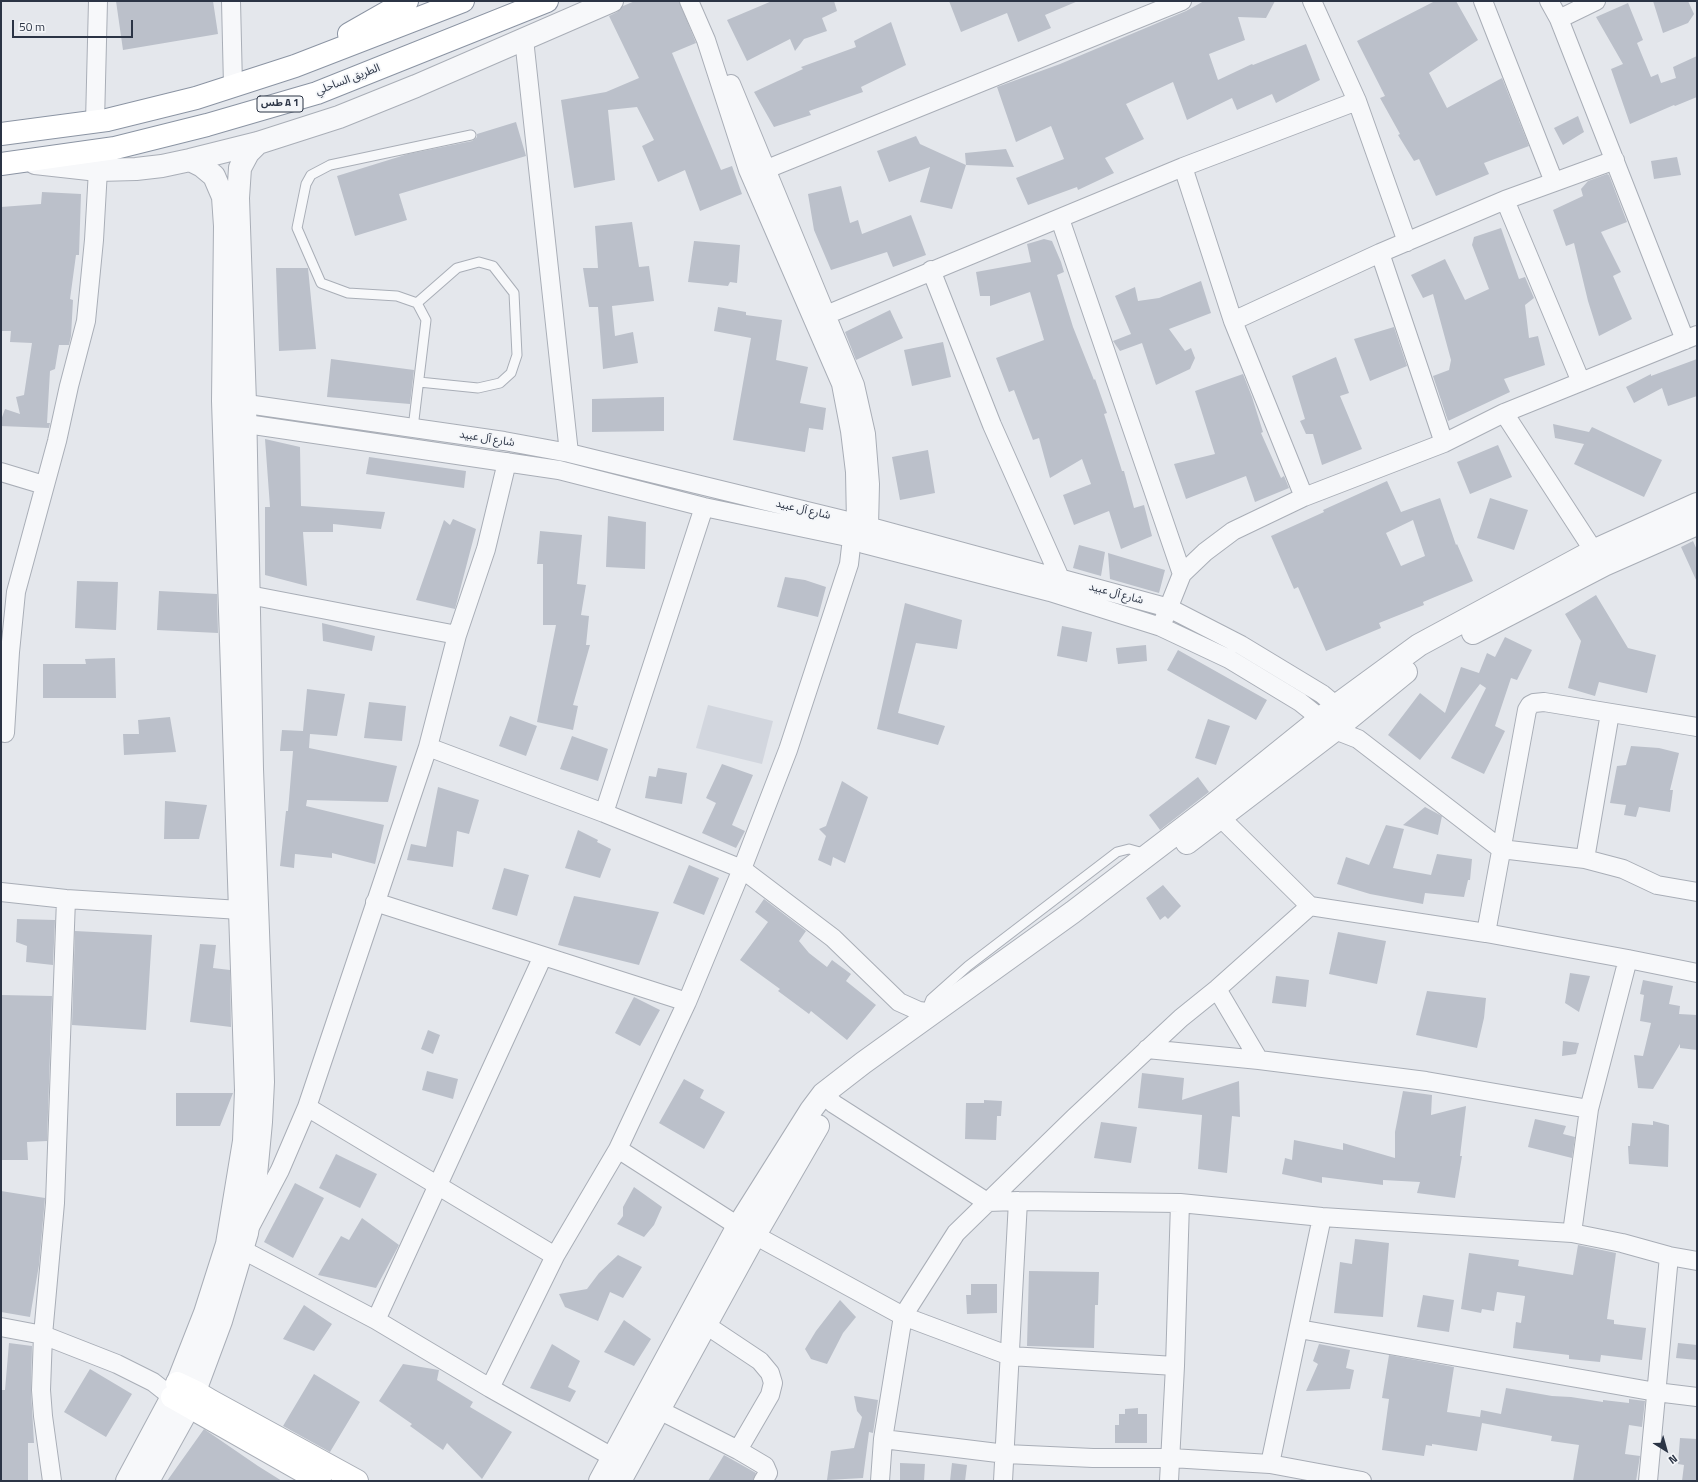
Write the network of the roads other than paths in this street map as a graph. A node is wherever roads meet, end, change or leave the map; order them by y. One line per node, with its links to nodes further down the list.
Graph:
1 (98, 1): 19 (street)
2 (231, 1): 17 (street)
3 (407, 1): 16 (main road)
4 (463, 1): 16 (main road)
5 (547, 1): 25 (main road, الطريق الساحلي / طس A 1)
6 (612, 1): 15 (street)
7 (689, 1): 55 (street)
8 (697, 1): 28 (street)
9 (1182, 1): 28 (street)
10 (1312, 1): 18 (street)
11 (1483, 1): 30 (street)
12 (1549, 1): 14 (street)
13 (1596, 1): 14 (street)
14 (1559, 19): 24 (street)
15 (524, 39): 22 (street); 47 (street)
16 (295, 66): 17 (main road)
17 (233, 86): 19 (main road)
18 (1357, 101): 27 (street); 33 (street)
19 (95, 122): 20 (main road)
20 (1, 134)
21 (471, 135): 36 (lane)
22 (258, 143): 23 (street); 43 (street)
23 (190, 160): 29 (street); 42 (street)
24 (1615, 160): 30 (street); 39 (street)
25 (24, 162): 26 (main road, الطريق الساحلي / طس A 1); 29 (street)
26 (1, 164)
27 (1183, 167): 32 (street); 38 (street)
28 (767, 169): 37 (street)
29 (98, 170): 50 (street)
30 (1554, 182): 31 (street)
31 (1505, 200): 33 (street); 41 (street)
32 (1060, 219): 35 (street); 57 (street)
33 (1407, 242): 34 (street)
34 (1380, 253): 38 (street); 46 (street)
35 (931, 270): 37 (street); 58 (street)
36 (417, 303): 40 (lane); 40 (lane)
37 (826, 315): 55 (street)
38 (1233, 320): 51 (street)
39 (1691, 338): 41 (street)
40 (419, 382): 45 (lane)
41 (1580, 382): 44 (street)
42 (224, 411): 43 (street, شارع آل عبيد); 78 (street)
43 (246, 413): 45 (street, شارع آل عبيد); 48 (street, شارع آل عبيد); 59 (street)
44 (1504, 413): 46 (street); 56 (street)
45 (413, 428): 47 (street, شارع آل عبيد)
46 (1444, 443): 51 (street)
47 (569, 453): 55 (street, شارع آل عبيد)
48 (507, 462): 53 (street, شارع آل عبيد); 62 (street)
49 (1, 472): 50 (street)
50 (44, 485): 66 (street)
51 (1304, 497): 57 (street)
52 (1697, 504): 56 (street)
53 (704, 507): 55 (street, شارع آل عبيد); 68 (street)
54 (1697, 524): 56 (street)
55 (860, 533): 58 (street, شارع آل عبيد); 61 (street, شارع آل عبيد); 72 (street)
56 (1598, 558): 64 (street)
57 (1182, 574): 60 (street)
58 (1060, 578): 60 (street, شارع آل عبيد)
59 (249, 595): 62 (street); 101 (street)
60 (1169, 608): 61 (street); 64 (street, شارع آل عبيد)
61 (1161, 627): 64 (street, شارع آل عبيد)
62 (457, 635): 67 (street)
63 (1610, 712): 65 (street); 70 (street); 71 (street)
64 (1336, 718): 69 (street); 70 (street); 86 (street)
65 (1697, 727)
66 (5, 734)
67 (428, 747): 68 (street); 76 (street)
68 (604, 814): 72 (street)
69 (1221, 818): 77 (street); 90 (street)
70 (1501, 849): 71 (street); 79 (street)
71 (1585, 859): 74 (street)
72 (742, 869): 84 (street); 85 (street)
73 (1, 892): 75 (street)
74 (1697, 892)
75 (66, 899): 78 (street); 110 (street)
76 (375, 902): 80 (street); 91 (street)
77 (1310, 906): 79 (street); 83 (street)
78 (240, 910): 115 (street)
79 (1486, 933): 81 (street)
80 (543, 956): 84 (street); 94 (street)
81 (1628, 959): 82 (street); 92 (street)
82 (1697, 973)
83 (1217, 989): 88 (street); 89 (street)
84 (687, 1002): 93 (street)
85 (899, 1002): 86 (street); 87 (street)
86 (934, 1013): 87 (street)
87 (900, 1038): 90 (street)
88 (1147, 1050): 89 (street); 96 (street)
89 (1259, 1060): 92 (street)
90 (828, 1099): 96 (street); 99 (street)
91 (307, 1107): 94 (street); 101 (street)
92 (1589, 1109): 100 (street)
93 (618, 1149): 99 (street); 102 (street)
94 (438, 1186): 102 (street); 106 (street)
95 (1018, 1201): 96 (street); 97 (street); 111 (street)
96 (987, 1202): 105 (street)
97 (1180, 1202): 98 (street); 112 (street)
98 (1322, 1217): 100 (street); 109 (street)
99 (747, 1230): 105 (street); 107 (street); 121 (street)
100 (1572, 1233): 103 (street)
101 (245, 1241): 106 (street); 115 (street)
102 (555, 1256): 113 (street)
103 (1669, 1256): 104 (street); 114 (street)
104 (1697, 1261)
105 (903, 1316): 111 (street); 118 (street)
106 (376, 1320): 113 (street)
107 (706, 1325): 117 (street); 119 (street)
108 (1, 1327): 110 (street)
109 (1299, 1329): 114 (street); 123 (street)
110 (43, 1336): 115 (street); 124 (street)
111 (1010, 1356): 112 (street); 120 (street)
112 (1176, 1366): 122 (street)
113 (490, 1388): 121 (street)
114 (1656, 1392): 116 (street); 136 (street)
115 (184, 1395): 125 (street); 126 (street); 127 (main road); 128 (main road)
116 (1697, 1396)
117 (659, 1410): 119 (street); 130 (street)
118 (883, 1439): 120 (street); 132 (street)
119 (738, 1450): 131 (street)
120 (1006, 1454): 122 (street); 133 (street)
121 (614, 1458): 129 (street)
122 (1171, 1458): 123 (street); 134 (street)
123 (1270, 1464): 135 (street)
124 (52, 1481)
125 (127, 1481)
126 (148, 1481)
127 (320, 1481)
128 (357, 1481)
129 (600, 1481)
130 (620, 1481)
131 (763, 1481)
132 (880, 1481)
133 (1003, 1481)
134 (1170, 1481)
135 (1362, 1481)
136 (1648, 1481)

